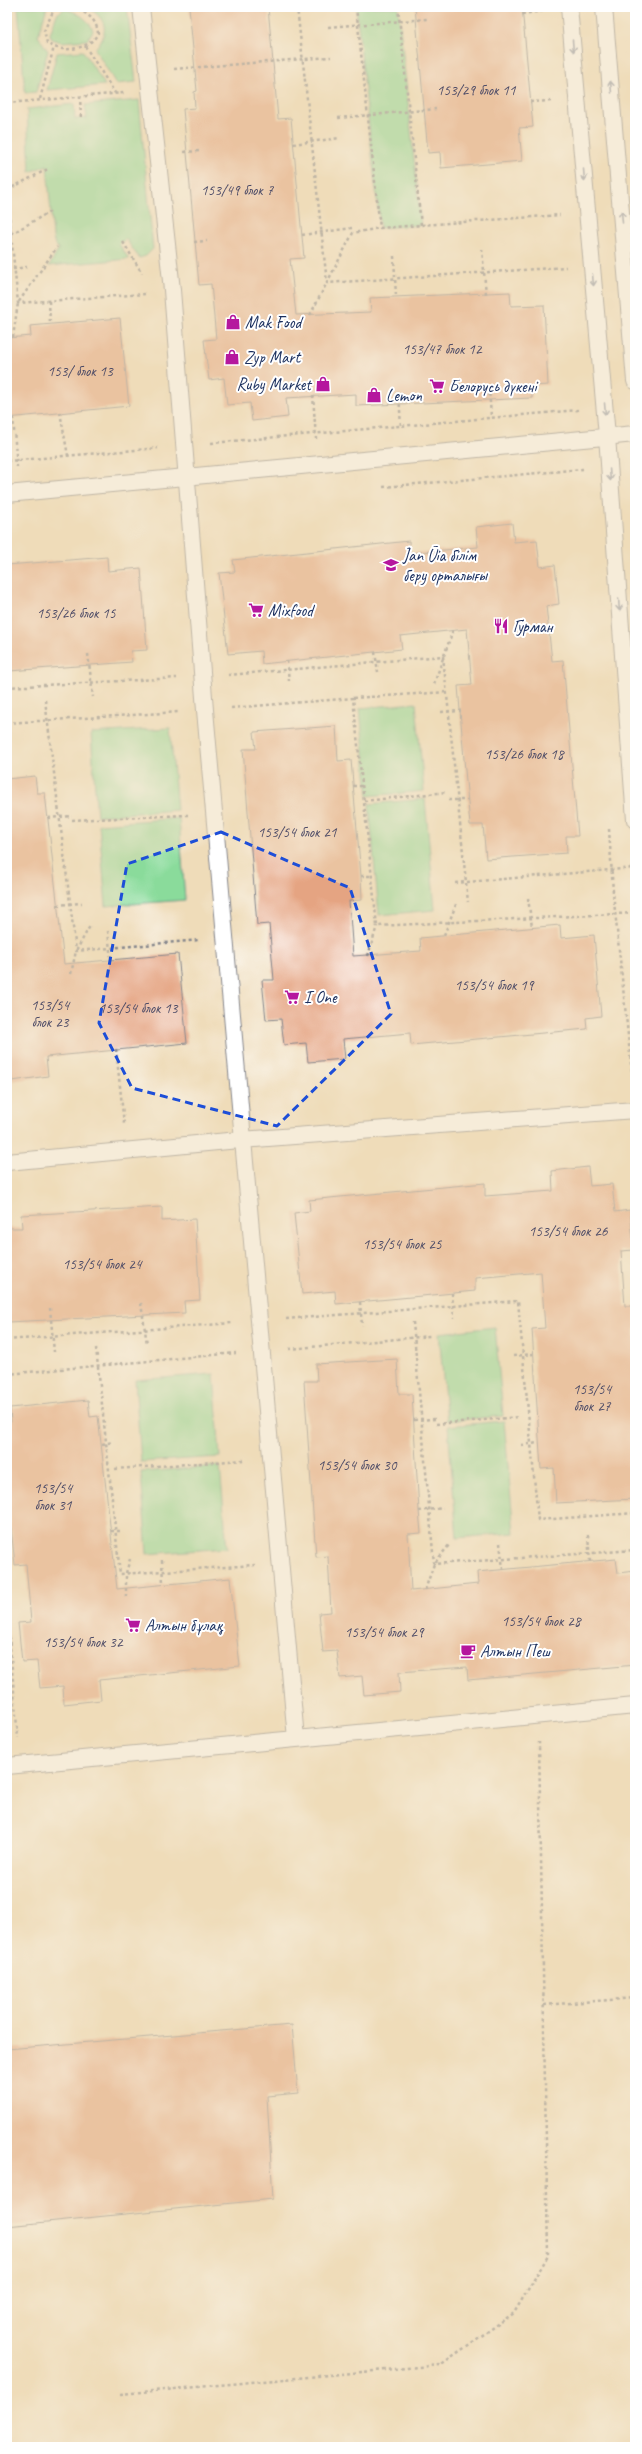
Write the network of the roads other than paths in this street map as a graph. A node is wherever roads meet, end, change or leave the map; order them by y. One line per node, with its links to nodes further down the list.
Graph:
1 (140, 7): 7 (lane)
2 (569, 7): 6 (lane, one-way to 6)
3 (604, 7): 4 (lane, one-way to 3)
4 (635, 381)
5 (635, 434): 6 (lane)
6 (607, 436): 7 (lane); 9 (lane, one-way to 9)
7 (186, 476): 8 (lane); 11 (lane)
8 (13, 493)
9 (635, 820)
10 (635, 1110): 11 (lane)
11 (243, 1140): 12 (lane); 14 (lane)
12 (7, 1162)
13 (635, 1706): 14 (lane)
14 (296, 1739): 15 (lane)
15 (7, 1766)

